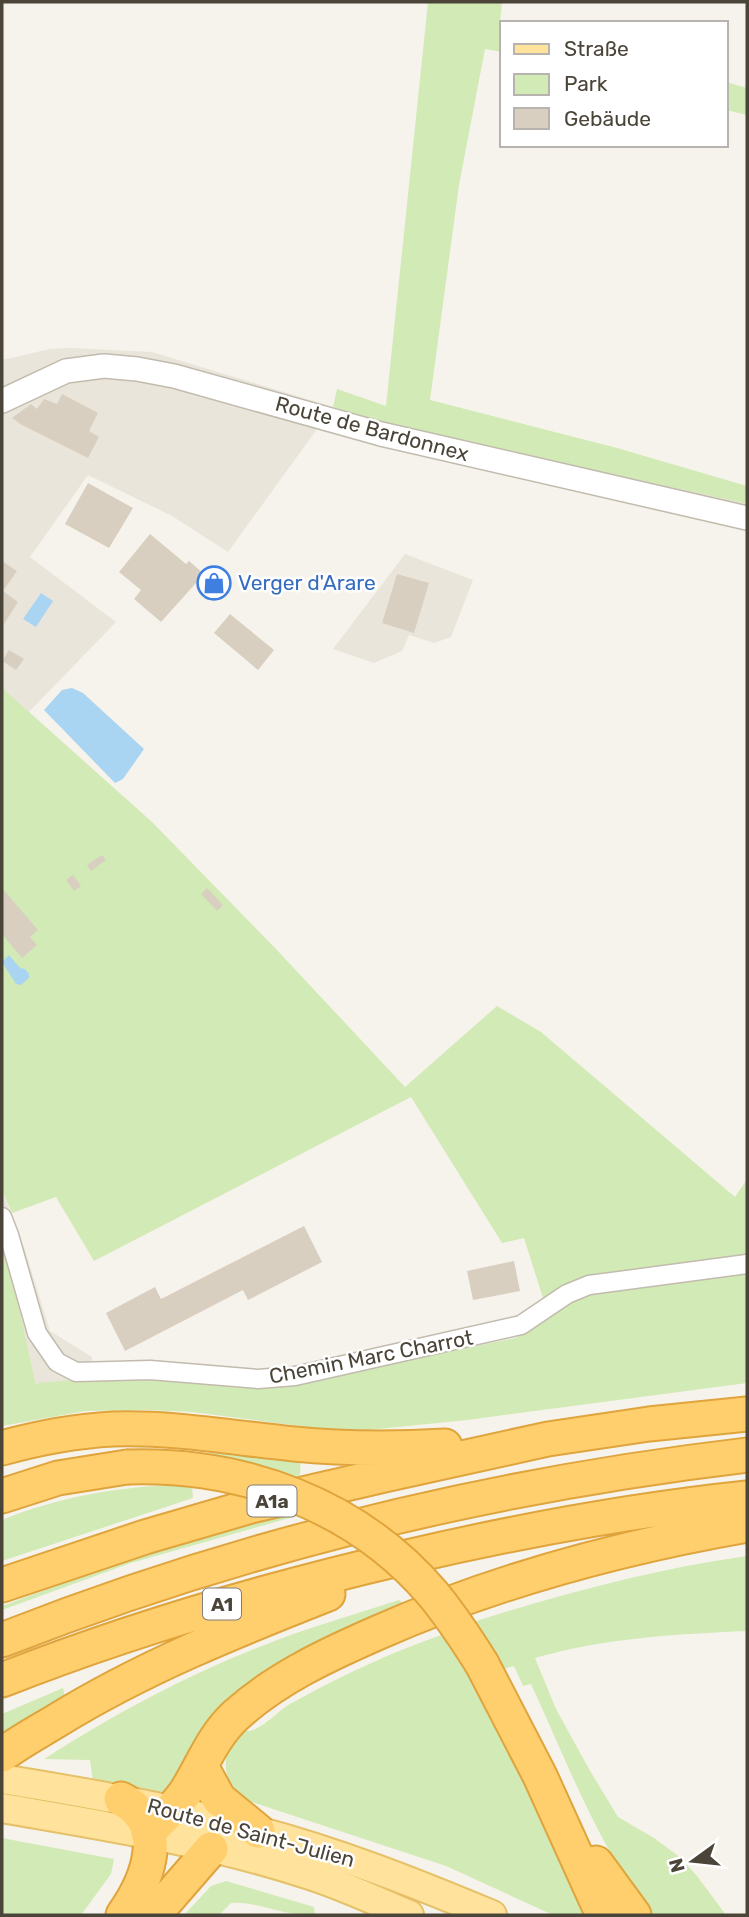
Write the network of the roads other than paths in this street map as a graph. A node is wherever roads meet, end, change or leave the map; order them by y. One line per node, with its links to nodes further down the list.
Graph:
1 (2, 401): 2 (street, Route de Bardonnex)
2 (747, 518)
3 (2, 1217): 4 (street, Chemin Marc Charrot)
4 (747, 1264)
5 (747, 1414): 6 (highway, A1a)
6 (548, 1439): 7 (highway); 13 (highway, A1a)
7 (2, 1448)
8 (747, 1455): 14 (highway, A1)
9 (2, 1496): 23 (highway, bridge)
10 (747, 1498): 12 (highway, A1)
11 (747, 1525): 17 (highway)
12 (447, 1547): 15 (highway, A1); 16 (highway)
13 (2, 1586)
14 (2, 1640)
15 (2, 1680)
16 (2, 1755)
17 (201, 1766): 21 (highway); 22 (highway)
18 (15, 1781): 19 (main road, Route de Saint-Julien)
19 (121, 1799): 21 (main road, Route de Saint-Julien); 24 (highway)
20 (2, 1808): 24 (main road, Route de Saint-Julien)
21 (170, 1809): 22 (main road, Route de Saint-Julien); 24 (highway)
22 (258, 1831): 30 (main road, Route de Saint-Julien)
23 (570, 1831): 26 (highway); 26 (highway)
24 (148, 1833): 25 (main road, Route de Saint-Julien); 27 (highway)
25 (211, 1849): 28 (highway); 29 (main road, Route de Saint-Julien)
26 (618, 1907)
27 (123, 1915)
28 (150, 1915)
29 (409, 1915)
30 (492, 1915)

